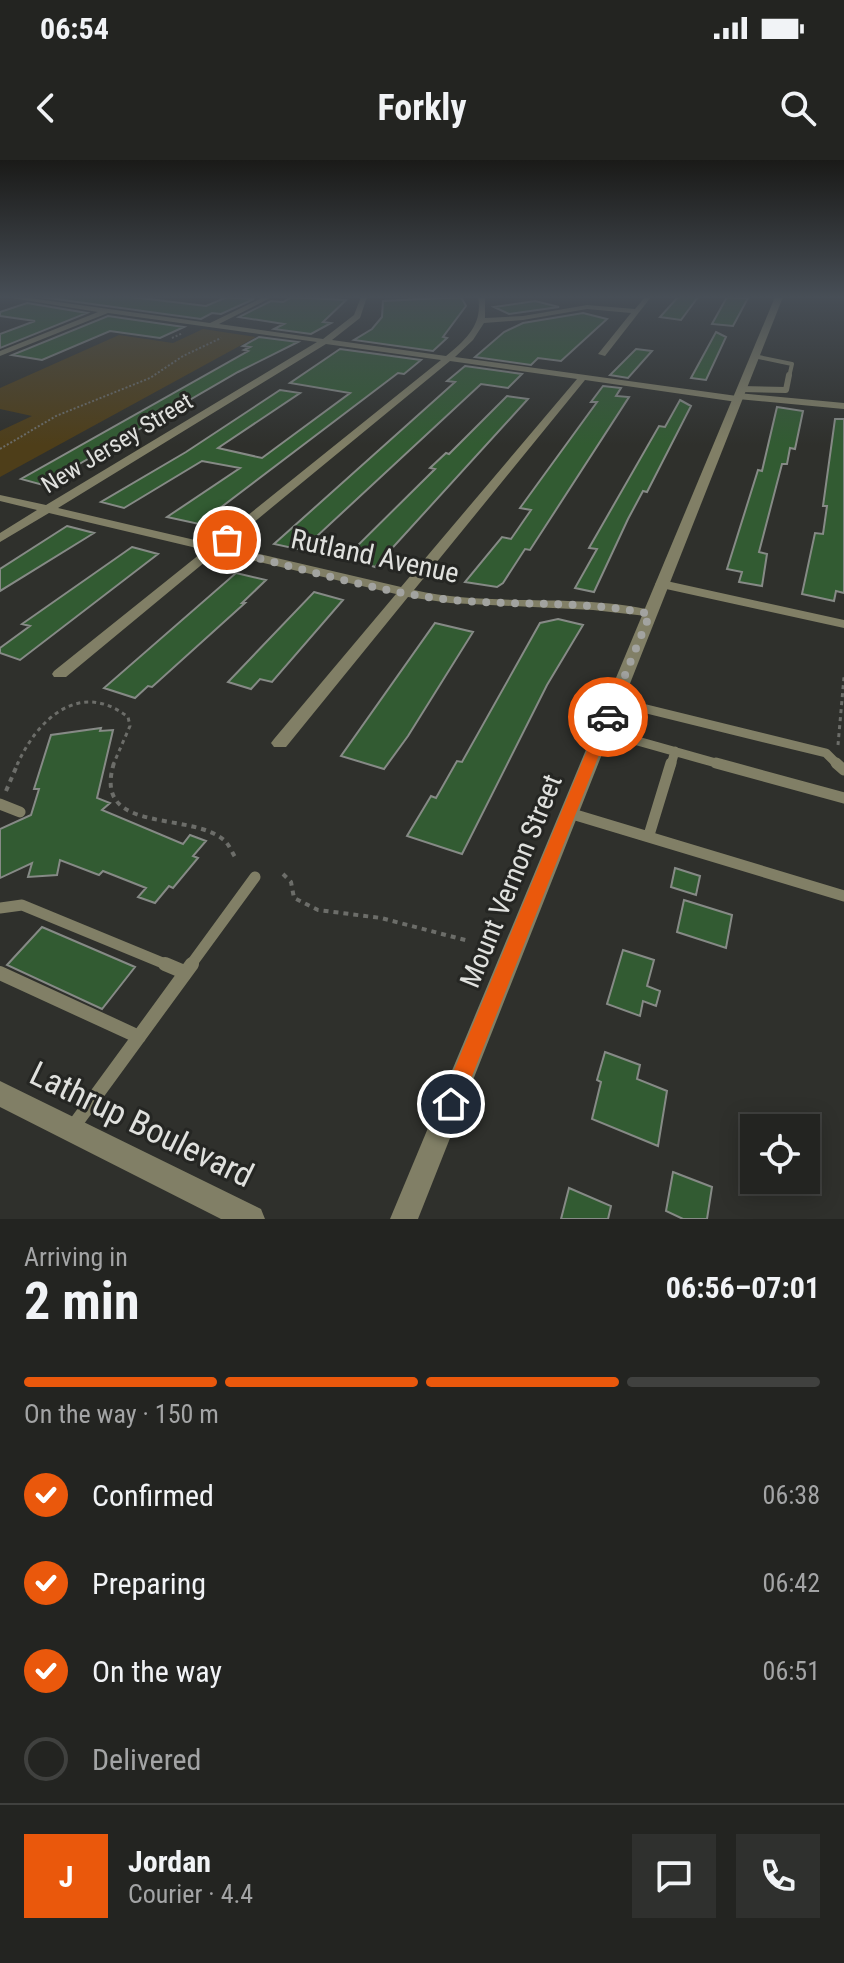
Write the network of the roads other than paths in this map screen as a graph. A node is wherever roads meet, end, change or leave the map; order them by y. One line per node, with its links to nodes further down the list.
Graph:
1 (19, 346): 7 (street)
2 (316, 346): 15 (street, New Jersey Street)
3 (365, 346): 10 (street)
4 (463, 346): 10 (street)
5 (608, 346): 8 (street)
6 (758, 346): 9 (street, Mount Vernon Street)
7 (0, 354)
8 (602, 354)
9 (754, 356): 12 (street, Mount Vernon Street); 12 (lane)
10 (450, 358): 11 (street); 17 (street)
11 (583, 377): 12 (street); 19 (street)
12 (738, 394): 13 (lane); 18 (street, Mount Vernon Street)
13 (844, 406)
14 (0, 498): 15 (street, Rutland Avenue)
15 (48, 509): 16 (street, New Jersey Street); 17 (street, Rutland Avenue)
16 (0, 538)
17 (217, 548): 19 (street, Rutland Avenue); 22 (street)
18 (662, 584): 20 (street, Mount Vernon Street); 21 (street)
19 (404, 592): 20 (street, Rutland Avenue); 25 (street)
20 (650, 614): 23 (street, Mount Vernon Street)
21 (844, 624)
22 (60, 674)
23 (614, 701): 24 (street, Mount Vernon Street); 27 (lane)
24 (602, 731): 26 (lane); 31 (street, Mount Vernon Street)
25 (280, 743)
26 (675, 751): 29 (lane); 32 (lane)
27 (844, 770)
28 (2, 798): 30 (lane)
29 (844, 798)
30 (20, 812)
31 (569, 813): 32 (lane); 42 (street, Mount Vernon Street)
32 (649, 835): 34 (lane)
33 (255, 877): 36 (lane)
34 (844, 896)
35 (0, 908): 36 (lane)
36 (184, 972): 38 (lane)
37 (0, 973): 38 (lane)
38 (139, 1037): 40 (lane)
39 (0, 1094): 40 (street, Lathrup Boulevard)
40 (71, 1130): 41 (street, Lathrup Boulevard)
41 (251, 1219)
42 (404, 1219)

